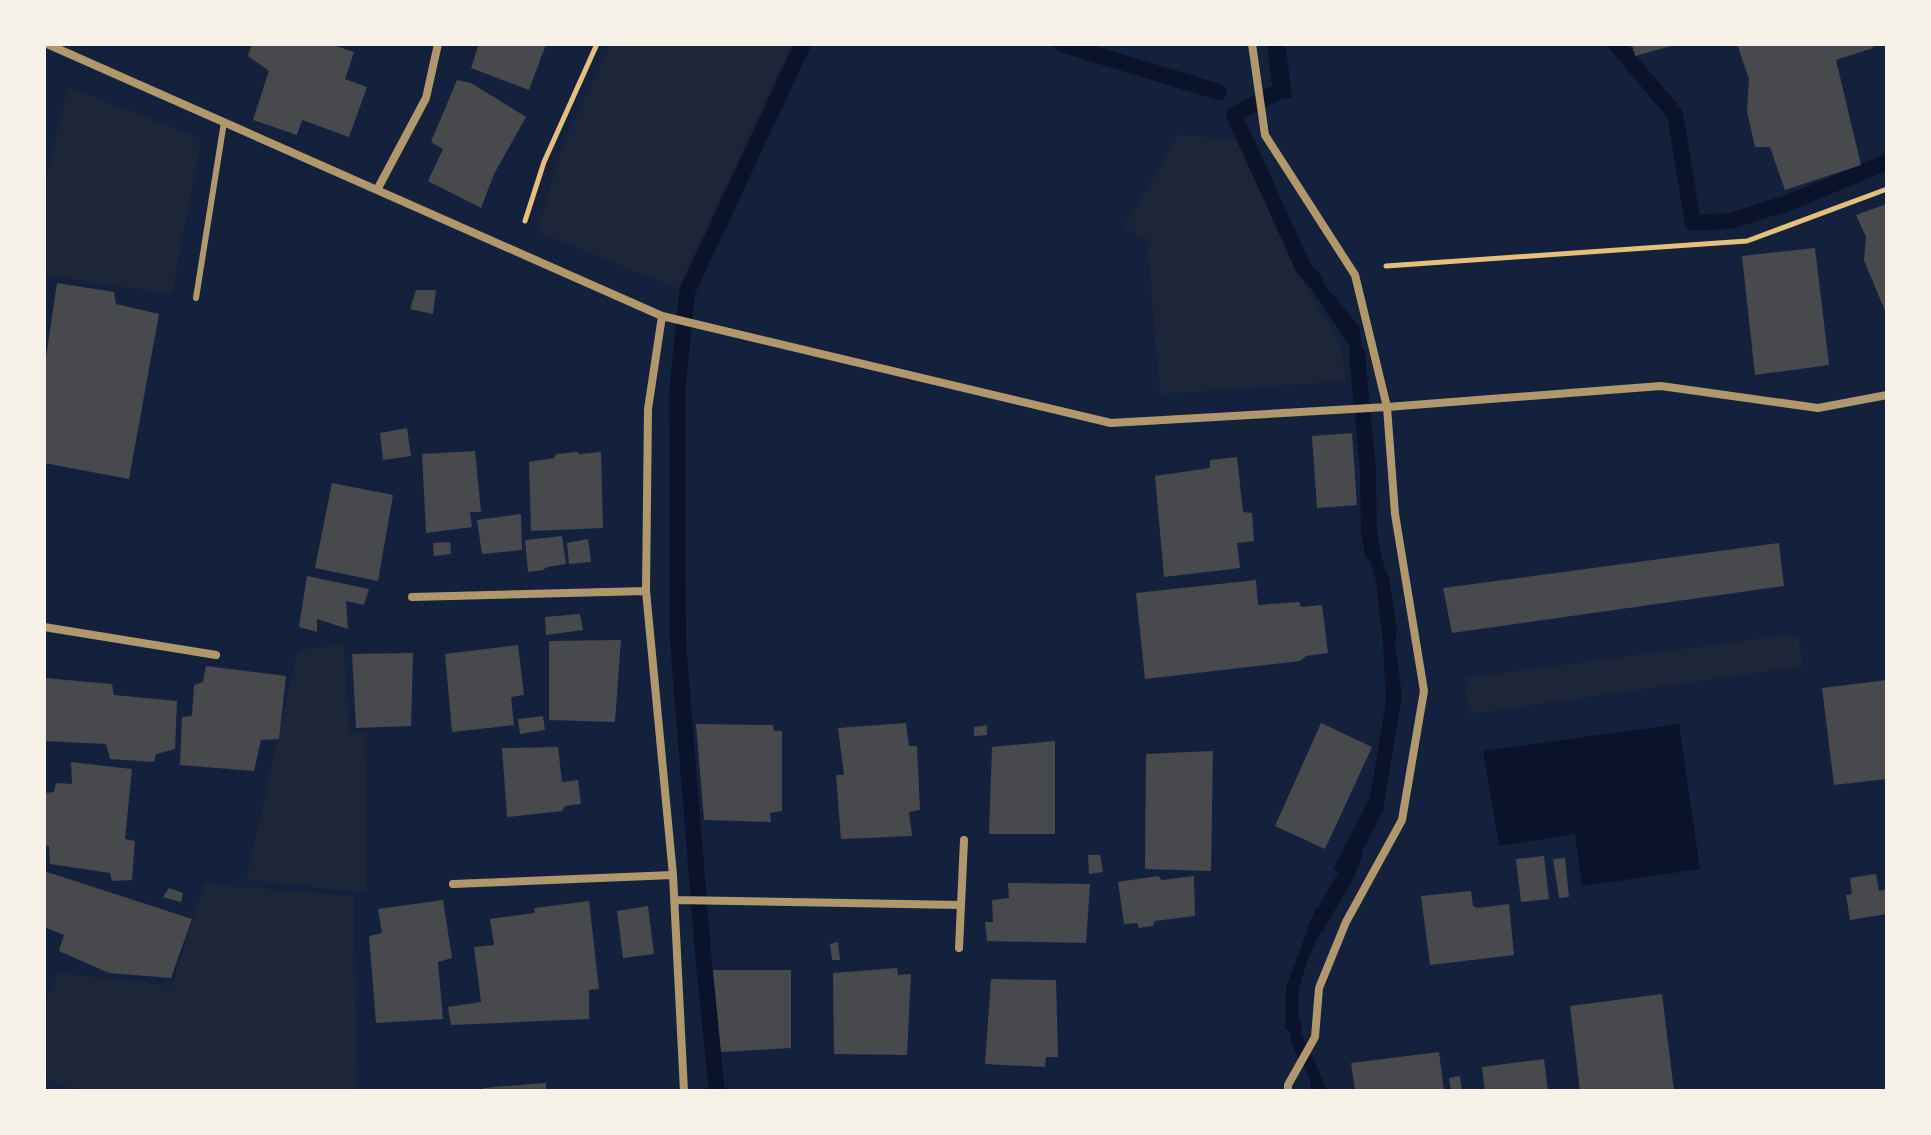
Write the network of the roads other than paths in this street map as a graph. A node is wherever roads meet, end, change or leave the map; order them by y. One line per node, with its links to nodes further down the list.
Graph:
1 (47, 44): 4 (street)
2 (438, 44): 5 (street)
3 (1252, 44): 9 (street)
4 (224, 122): 5 (street); 6 (lane)
5 (377, 190): 7 (street)
6 (196, 298)
7 (662, 316): 9 (street); 10 (street)
8 (1887, 395): 9 (street)
9 (1387, 407): 21 (street)
10 (646, 591): 11 (street); 15 (street)
11 (412, 597)
12 (44, 627): 13 (street)
13 (216, 655)
14 (964, 840): 18 (street)
15 (673, 875): 16 (street); 17 (street)
16 (453, 884)
17 (675, 900): 18 (street); 20 (street)
18 (960, 905): 19 (street)
19 (959, 948)
20 (684, 1091)
21 (1288, 1091)

